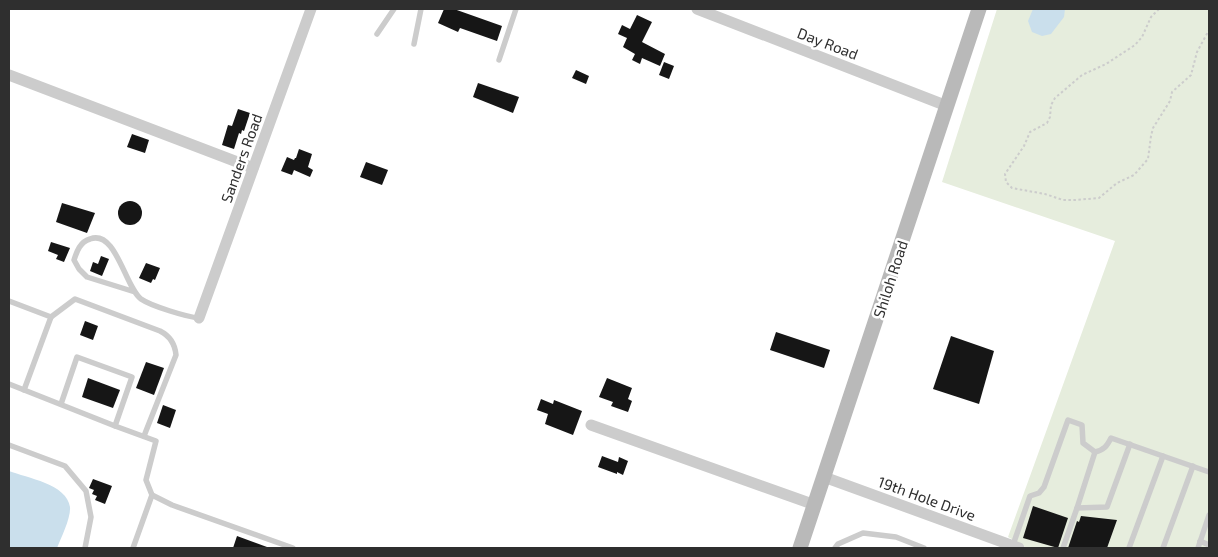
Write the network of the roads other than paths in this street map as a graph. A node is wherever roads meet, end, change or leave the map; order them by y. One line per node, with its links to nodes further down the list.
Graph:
1 (312, 9): 12 (street, Sanders Road)
2 (394, 9): 7 (lane)
3 (421, 9): 8 (lane)
4 (516, 9): 9 (lane)
5 (697, 9): 11 (street, Day Road)
6 (979, 9): 11 (main road, Shiloh Road)
7 (377, 34)
8 (414, 44)
9 (499, 60)
10 (9, 75): 12 (street)
11 (947, 106): 29 (main road, Shiloh Road)
12 (253, 168): 16 (street, Sanders Road)
13 (135, 292): 13 (lane); 16 (lane)
14 (9, 301): 15 (lane)
15 (51, 317): 18 (lane); 22 (lane)
16 (199, 318)
17 (9, 384): 18 (lane)
18 (24, 390): 19 (lane)
19 (61, 404): 21 (lane); 21 (lane)
20 (591, 425): 31 (street)
21 (115, 426): 22 (lane)
22 (144, 436): 30 (lane)
23 (1130, 444): 25 (lane); 26 (lane); 32 (lane)
24 (9, 445): 37 (lane)
25 (1095, 452): 32 (lane); 36 (lane)
26 (1163, 456): 27 (lane); 44 (lane)
27 (1193, 466): 28 (lane); 45 (lane)
28 (1209, 472)
29 (824, 477): 31 (main road, Shiloh Road); 36 (street, 19th Hole Drive)
30 (152, 495): 38 (lane); 39 (lane)
31 (815, 505): 40 (main road, Shiloh Road)
32 (1077, 508): 43 (lane)
33 (1209, 515): 34 (lane)
34 (1200, 541): 35 (lane); 46 (lane)
35 (1209, 545)
36 (1016, 547)
37 (85, 548)
38 (133, 548)
39 (294, 548)
40 (800, 548)
41 (835, 548): 42 (lane)
42 (924, 548)
43 (1063, 548)
44 (1130, 548)
45 (1163, 548)
46 (1198, 548)

